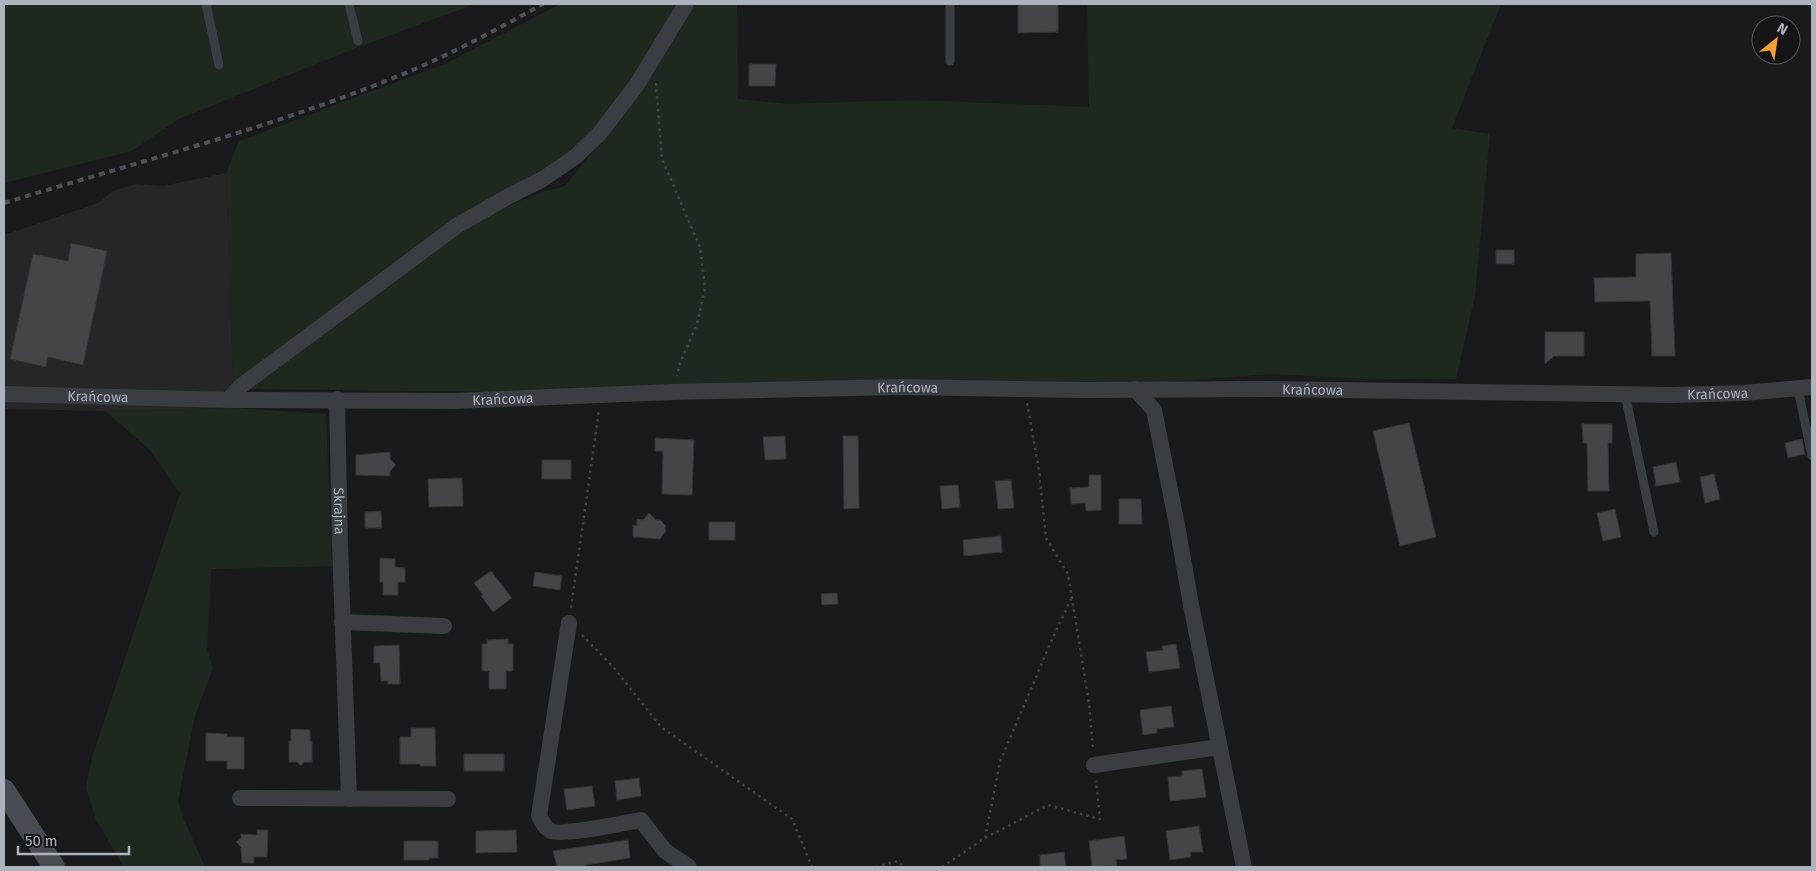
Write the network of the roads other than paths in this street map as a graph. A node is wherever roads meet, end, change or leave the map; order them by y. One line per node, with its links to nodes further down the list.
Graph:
1 (206, 4): 7 (lane)
2 (349, 4): 5 (lane)
3 (686, 4): 13 (street)
4 (950, 4): 6 (lane)
5 (358, 41)
6 (950, 61)
7 (219, 65)
8 (1805, 388): 11 (street, Krańcowa); 14 (lane)
9 (1135, 389): 11 (street, Krańcowa); 12 (street, Krańcowa); 19 (street)
10 (4, 394): 13 (street, Krańcowa)
11 (1625, 394): 15 (lane)
12 (337, 399): 13 (street, Krańcowa); 16 (street, Skrajna)
13 (228, 400)
14 (1812, 456)
15 (1654, 532)
16 (342, 622): 18 (street); 23 (street, Skrajna)
17 (569, 623): 26 (street)
18 (444, 626)
19 (1218, 746): 20 (street); 27 (street)
20 (1094, 765)
21 (4, 790): 25 (main road)
22 (240, 798): 23 (street)
23 (349, 799): 24 (street)
24 (448, 800)
25 (54, 867)
26 (689, 867)
27 (1243, 867)

